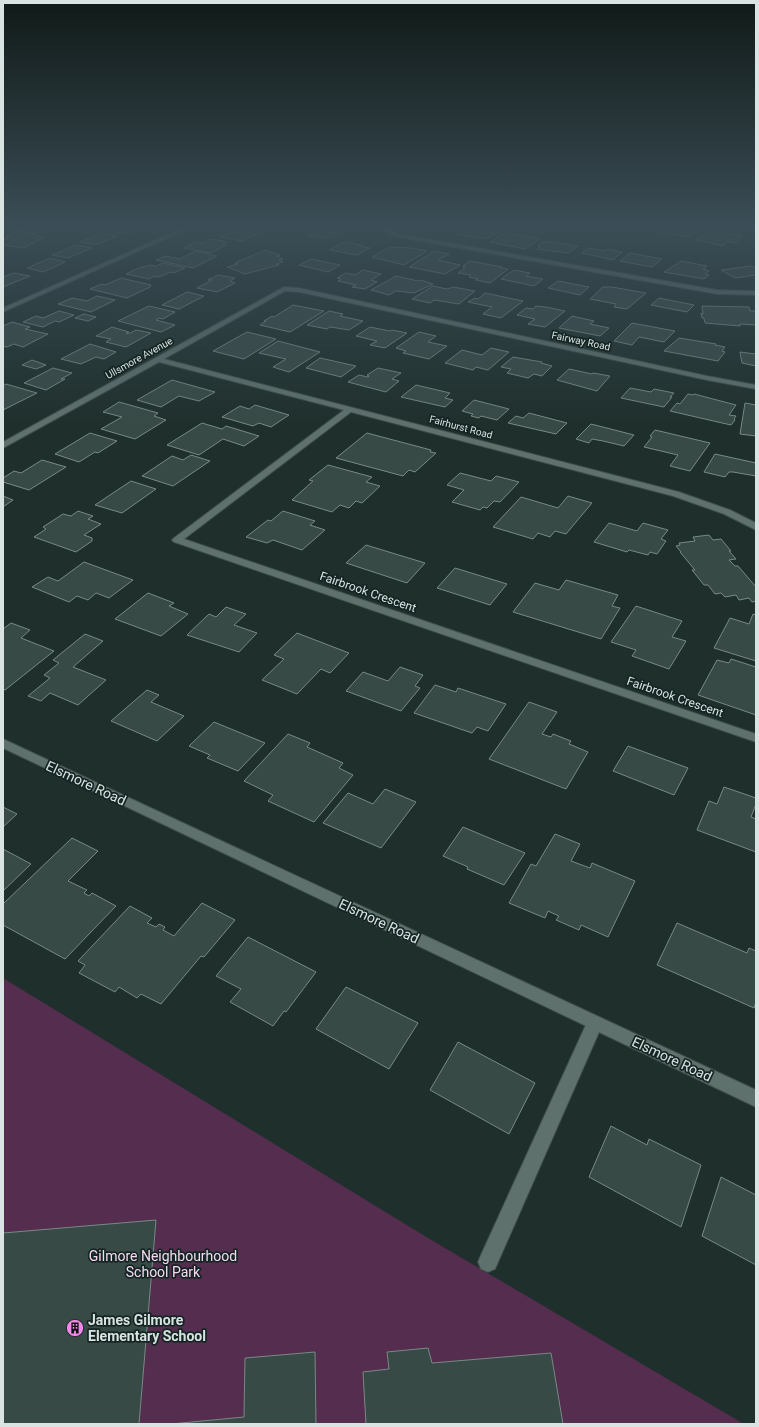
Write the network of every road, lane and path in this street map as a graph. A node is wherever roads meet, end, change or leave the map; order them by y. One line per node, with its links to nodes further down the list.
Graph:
1 (45, 292): 6 (street)
2 (279, 292): 7 (street, Ullsmore Avenue)
3 (306, 292): 8 (street, Fairway Road)
4 (715, 292): 5 (street)
5 (756, 293)
6 (3, 310)
7 (157, 359): 9 (street, Fairhurst Road); 10 (street, Ullsmore Avenue)
8 (756, 387)
9 (350, 409): 11 (street, Fairhurst Road); 12 (street, Fairbrook Crescent)
10 (3, 445)
11 (756, 527)
12 (756, 738)
13 (3, 743): 14 (street, Elsmore Road)
14 (594, 1023): 15 (street, Elsmore Road); 16 (street)
15 (756, 1099)
16 (488, 1262)

